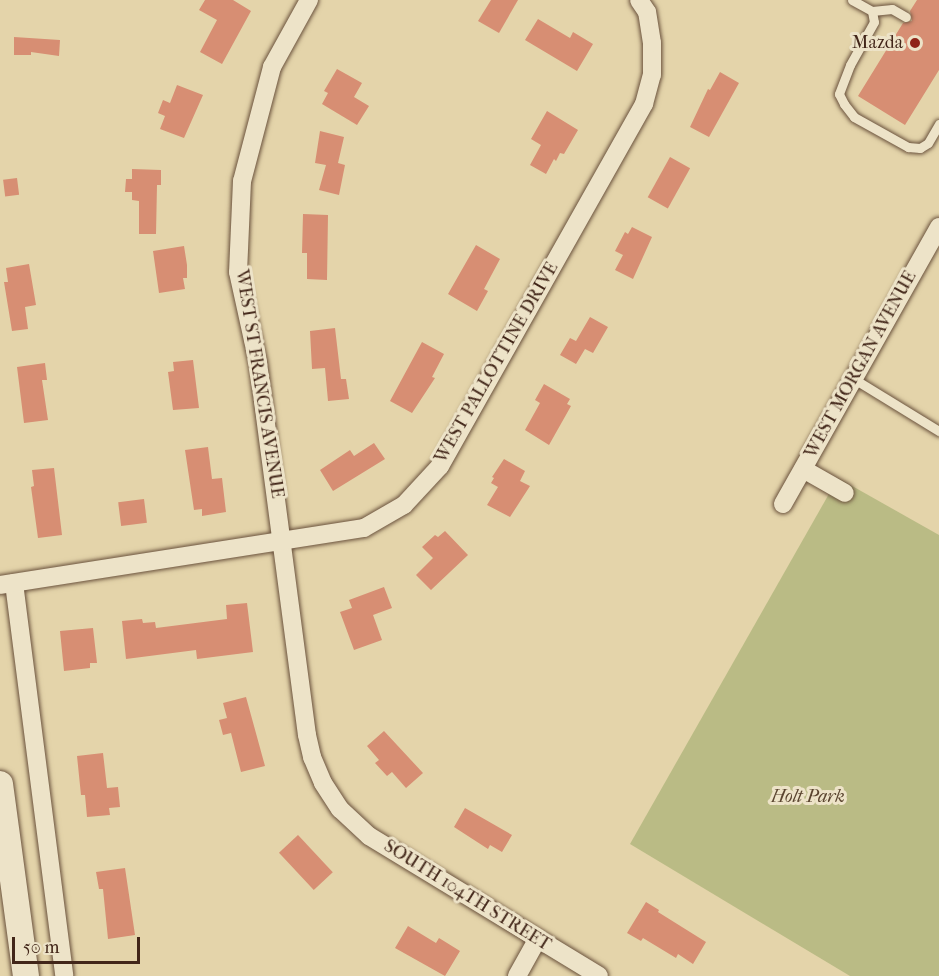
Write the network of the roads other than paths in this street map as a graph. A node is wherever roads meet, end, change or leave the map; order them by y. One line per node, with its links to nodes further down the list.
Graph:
1 (309, 0): 13 (street, WEST ST FRANCIS AVENUE)
2 (639, 0): 13 (street, WEST PALLOTTINE DRIVE)
3 (859, 2): 4 (lane)
4 (872, 11): 5 (lane); 6 (lane)
5 (906, 17)
6 (939, 124)
7 (939, 227): 8 (street, WEST MORGAN AVENUE)
8 (854, 379): 9 (lane); 10 (street, WEST MORGAN AVENUE)
9 (939, 431)
10 (803, 469): 11 (street); 12 (street, WEST MORGAN AVENUE)
11 (845, 494)
12 (783, 504)
13 (283, 540): 14 (street, WEST PALLOTTINE DRIVE); 16 (street, WEST ST FRANCIS AVENUE)
14 (7, 584): 19 (street)
15 (0, 784): 18 (main road)
16 (340, 809): 17 (street, SOUTH 104TH STREET)
17 (537, 940): 20 (street); 21 (street, SOUTH 104TH STREET)
18 (26, 976)
19 (64, 976)
20 (516, 976)
21 (599, 976)

